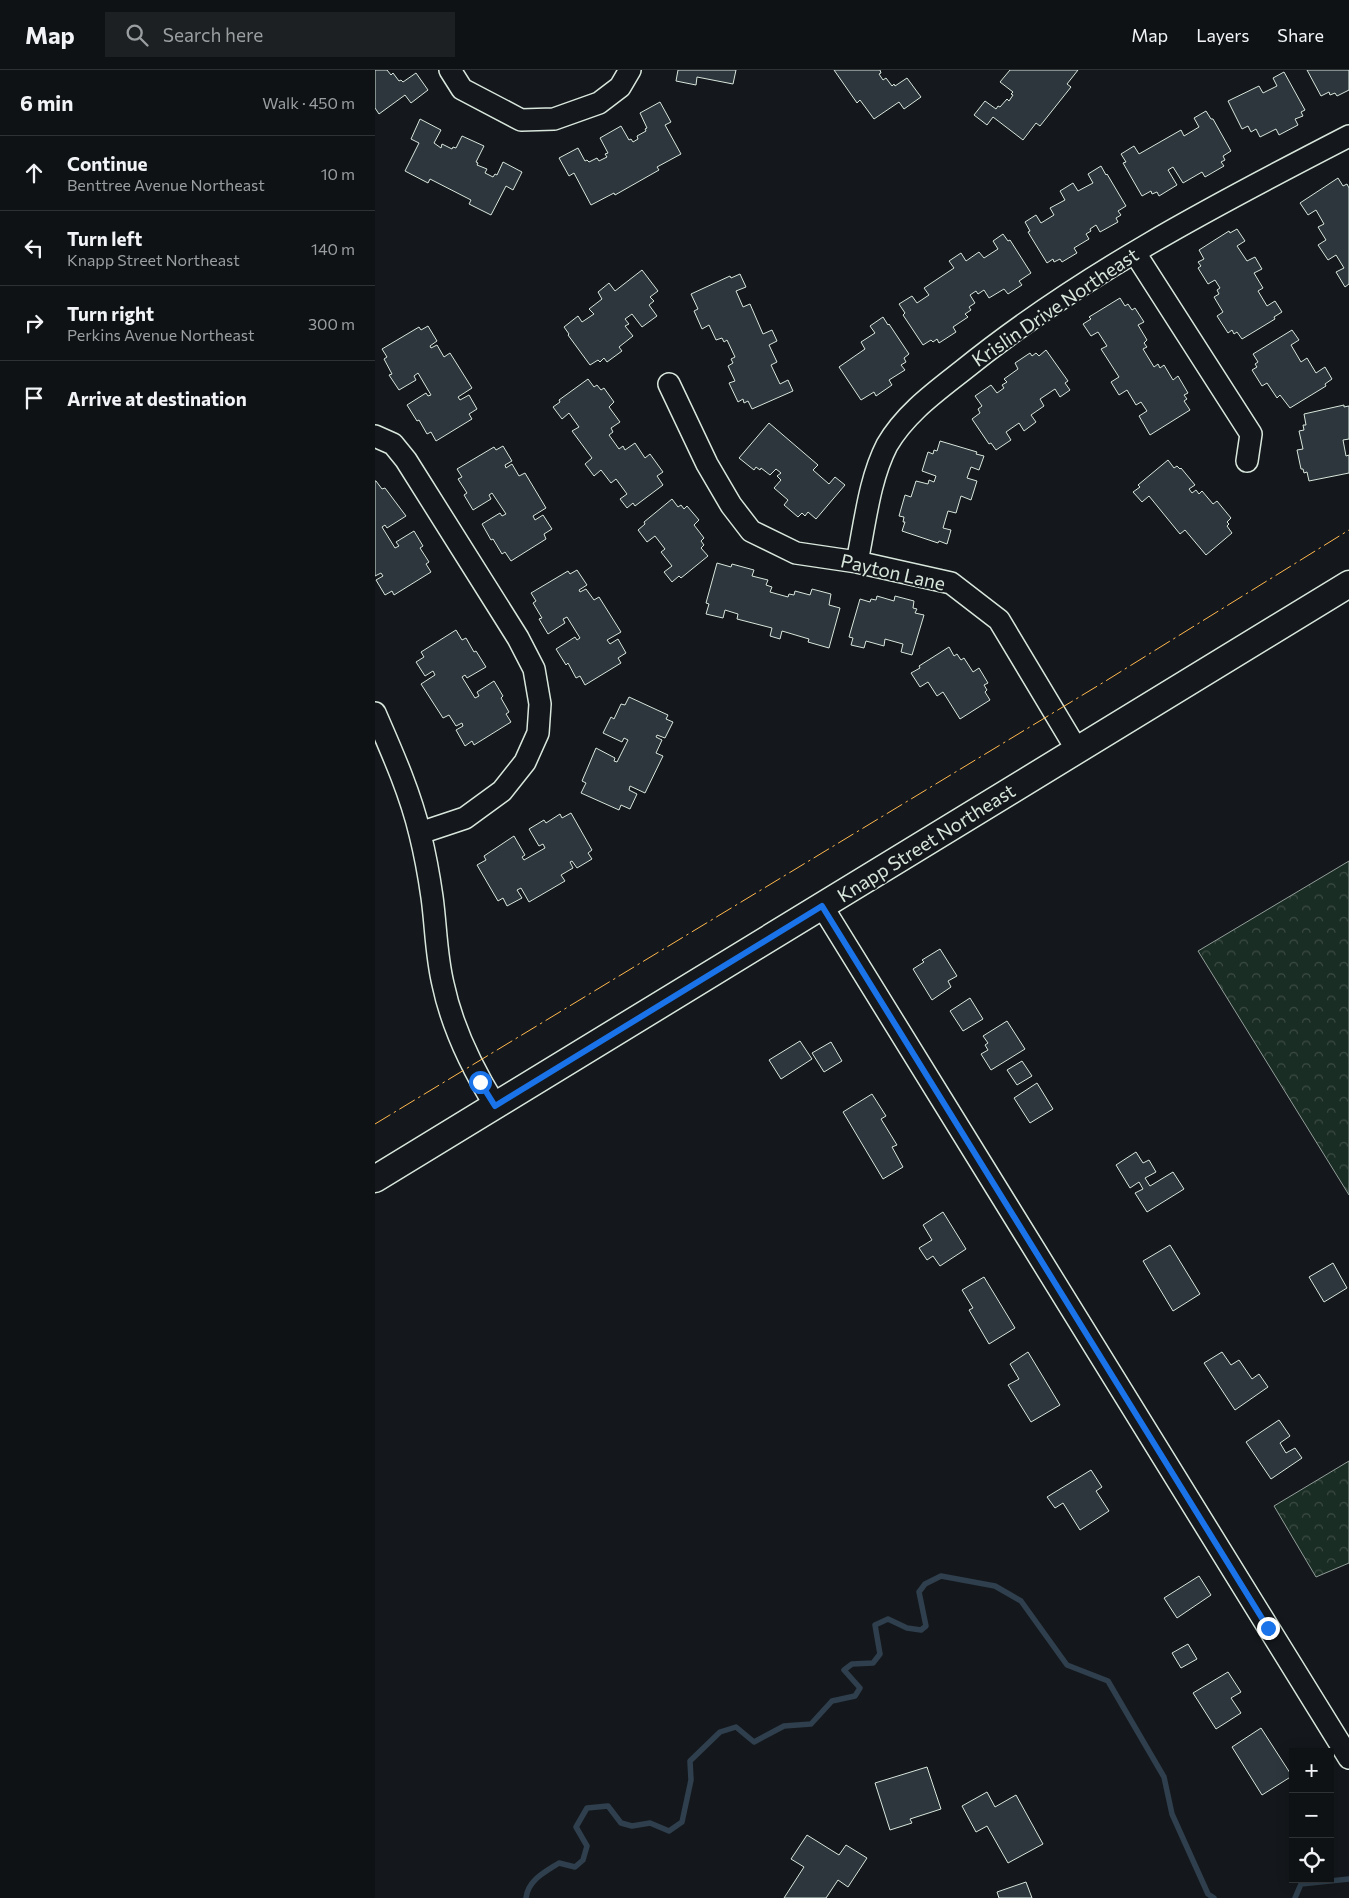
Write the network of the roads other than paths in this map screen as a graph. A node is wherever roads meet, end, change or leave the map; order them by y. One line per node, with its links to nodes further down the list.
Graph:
1 (450, 70): 2 (street)
2 (625, 78)
3 (1349, 136): 4 (street, Krislin Drive Northeast)
4 (1135, 253): 7 (street); 8 (street, Krislin Drive Northeast)
5 (669, 384): 8 (street, Payton Lane)
6 (375, 436): 12 (street)
7 (1247, 460)
8 (857, 562): 11 (street, Payton Lane)
9 (1349, 584): 11 (main road, Knapp Street Northeast)
10 (375, 713): 12 (street)
11 (1077, 750): 13 (main road, Knapp Street Northeast)
12 (420, 833): 14 (street)
13 (822, 906): 14 (main road, Knapp Street Northeast); 16 (street)
14 (495, 1106): 15 (main road, Knapp Street Northeast)
15 (375, 1179)
16 (1349, 1758)

